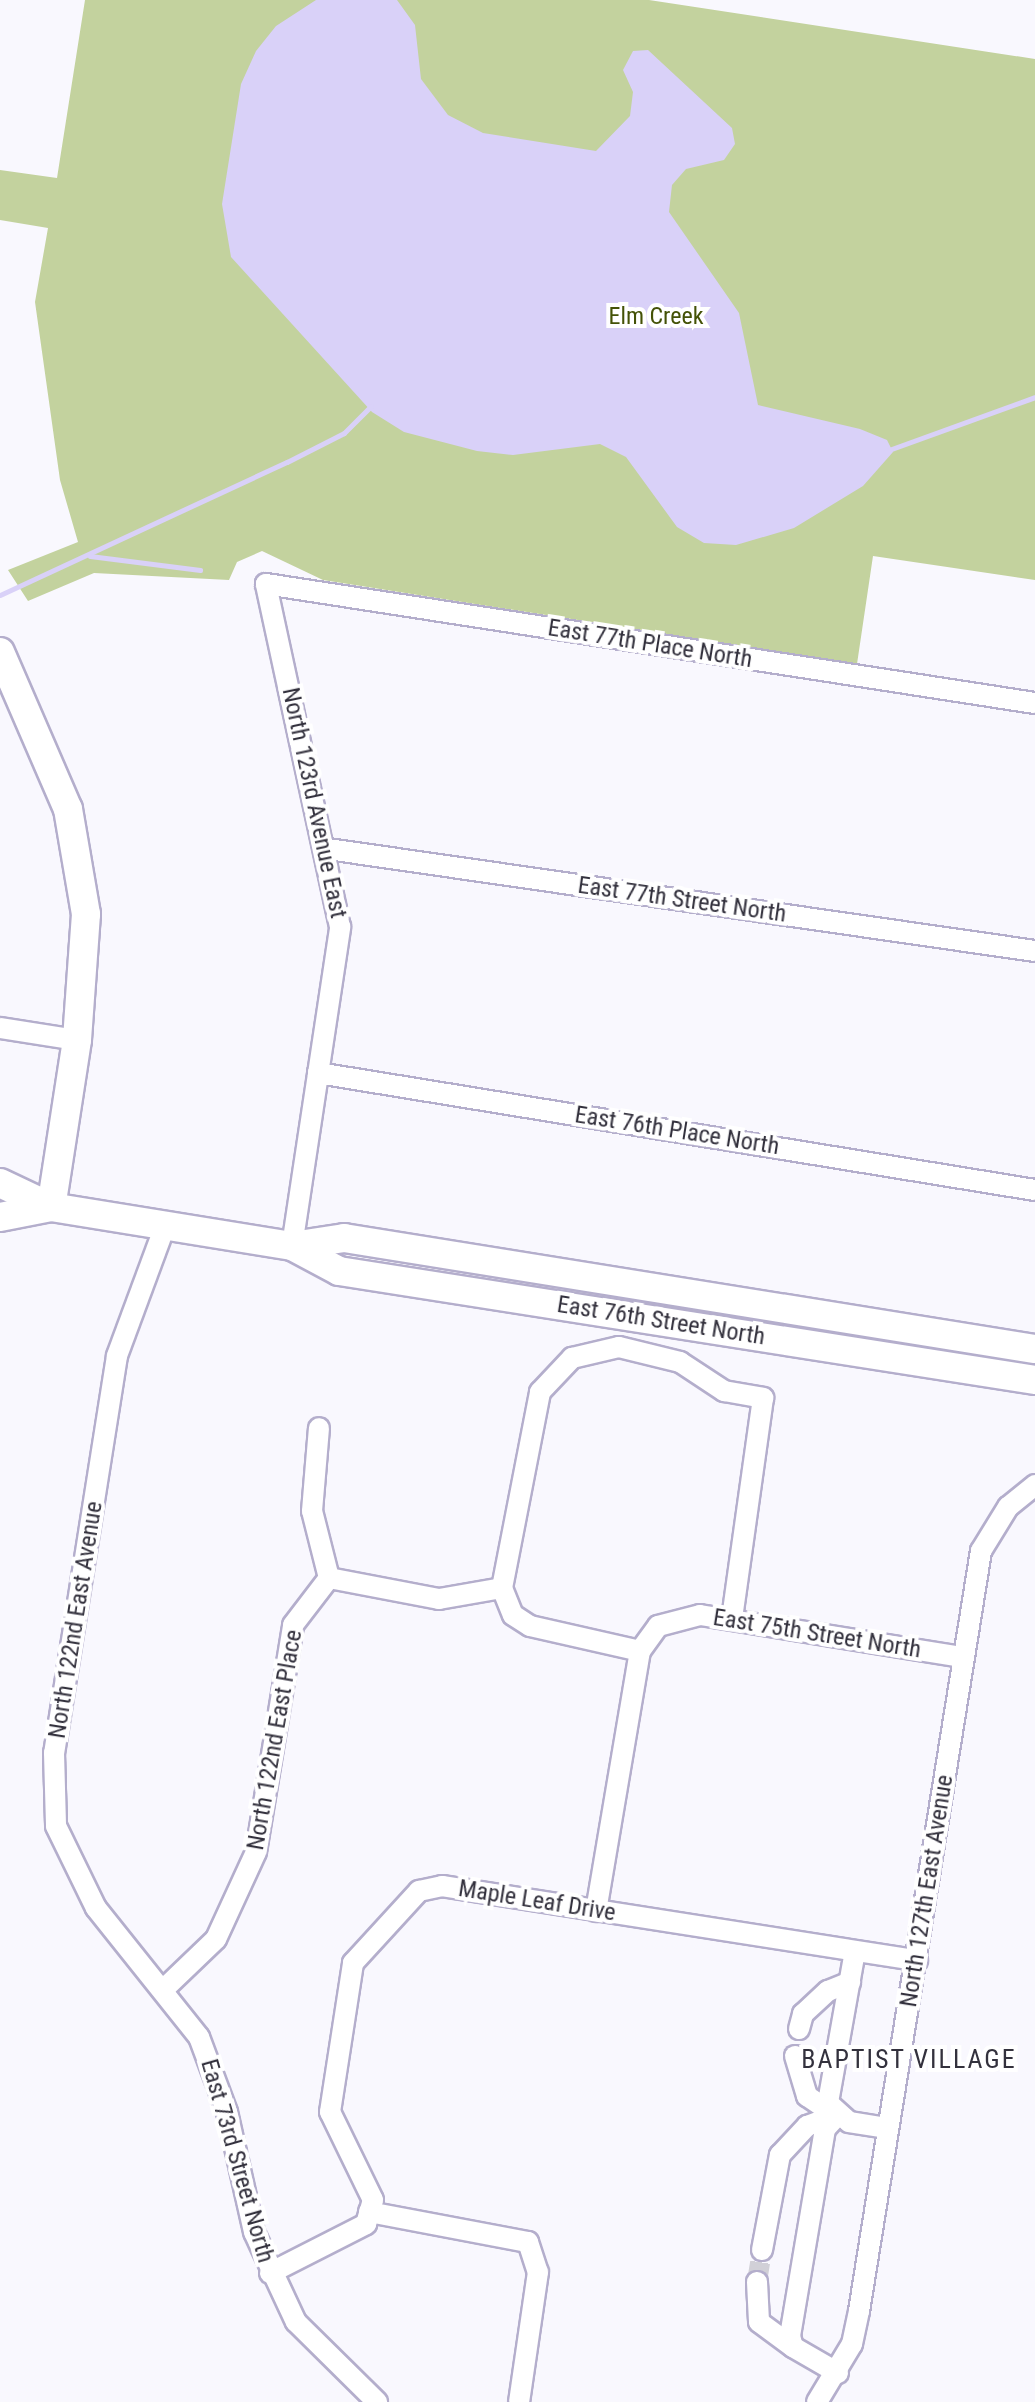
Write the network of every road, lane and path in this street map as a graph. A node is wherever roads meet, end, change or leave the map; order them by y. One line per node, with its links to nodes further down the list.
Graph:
1 (266, 584): 3 (street, East 77th Place North); 4 (street, North 123rd Avenue East)
2 (0, 652): 7 (main road)
3 (1035, 703)
4 (328, 849): 5 (street, East 77th Street North); 8 (street, North 123rd Avenue East)
5 (1035, 951)
6 (0, 1028): 7 (street)
7 (77, 1040): 11 (main road)
8 (318, 1073): 10 (street, East 76th Place North); 14 (street, North 123rd Avenue East)
9 (0, 1183): 11 (main road, East 76th Street North)
10 (1035, 1190)
11 (51, 1207): 12 (main road, East 76th Street North); 13 (main road, East 76th Street North)
12 (0, 1217)
13 (165, 1226): 14 (main road, East 76th Street North); 28 (street, North 122nd East Avenue)
14 (292, 1246): 15 (main road, East 76th Street North); 16 (main road, East 76th Street North)
15 (1035, 1349)
16 (1035, 1380)
17 (319, 1428): 19 (street)
18 (1035, 1485): 23 (street, North 127th East Avenue)
19 (329, 1578): 20 (street); 28 (street, North 122nd East Place)
20 (502, 1588): 21 (street); 22 (street)
21 (732, 1619): 22 (street, East 75th Street North); 23 (street, East 75th Street North)
22 (640, 1651): 24 (street)
23 (963, 1657): 26 (street, North 127th East Avenue)
24 (596, 1911): 25 (street, Maple Leaf Drive); 33 (street, Maple Leaf Drive)
25 (855, 1951): 26 (street, Maple Leaf Drive); 27 (street)
26 (917, 1960): 32 (street, North 127th East Avenue)
27 (850, 1982): 29 (street); 31 (street)
28 (166, 1987): 35 (street, East 73rd Street North)
29 (799, 2029)
30 (795, 2056): 31 (street)
31 (836, 2116): 32 (street); 34 (street); 37 (street)
32 (888, 2128): 38 (street, North 127th East Avenue)
33 (369, 2212): 35 (street); 40 (street)
34 (762, 2250)
35 (270, 2273): 39 (street, East 73rd Street North)
36 (757, 2282): 37 (street)
37 (793, 2347): 38 (street)
38 (838, 2373): 41 (street, North 127th East Avenue)
39 (377, 2402)
40 (519, 2402)
41 (817, 2402)

